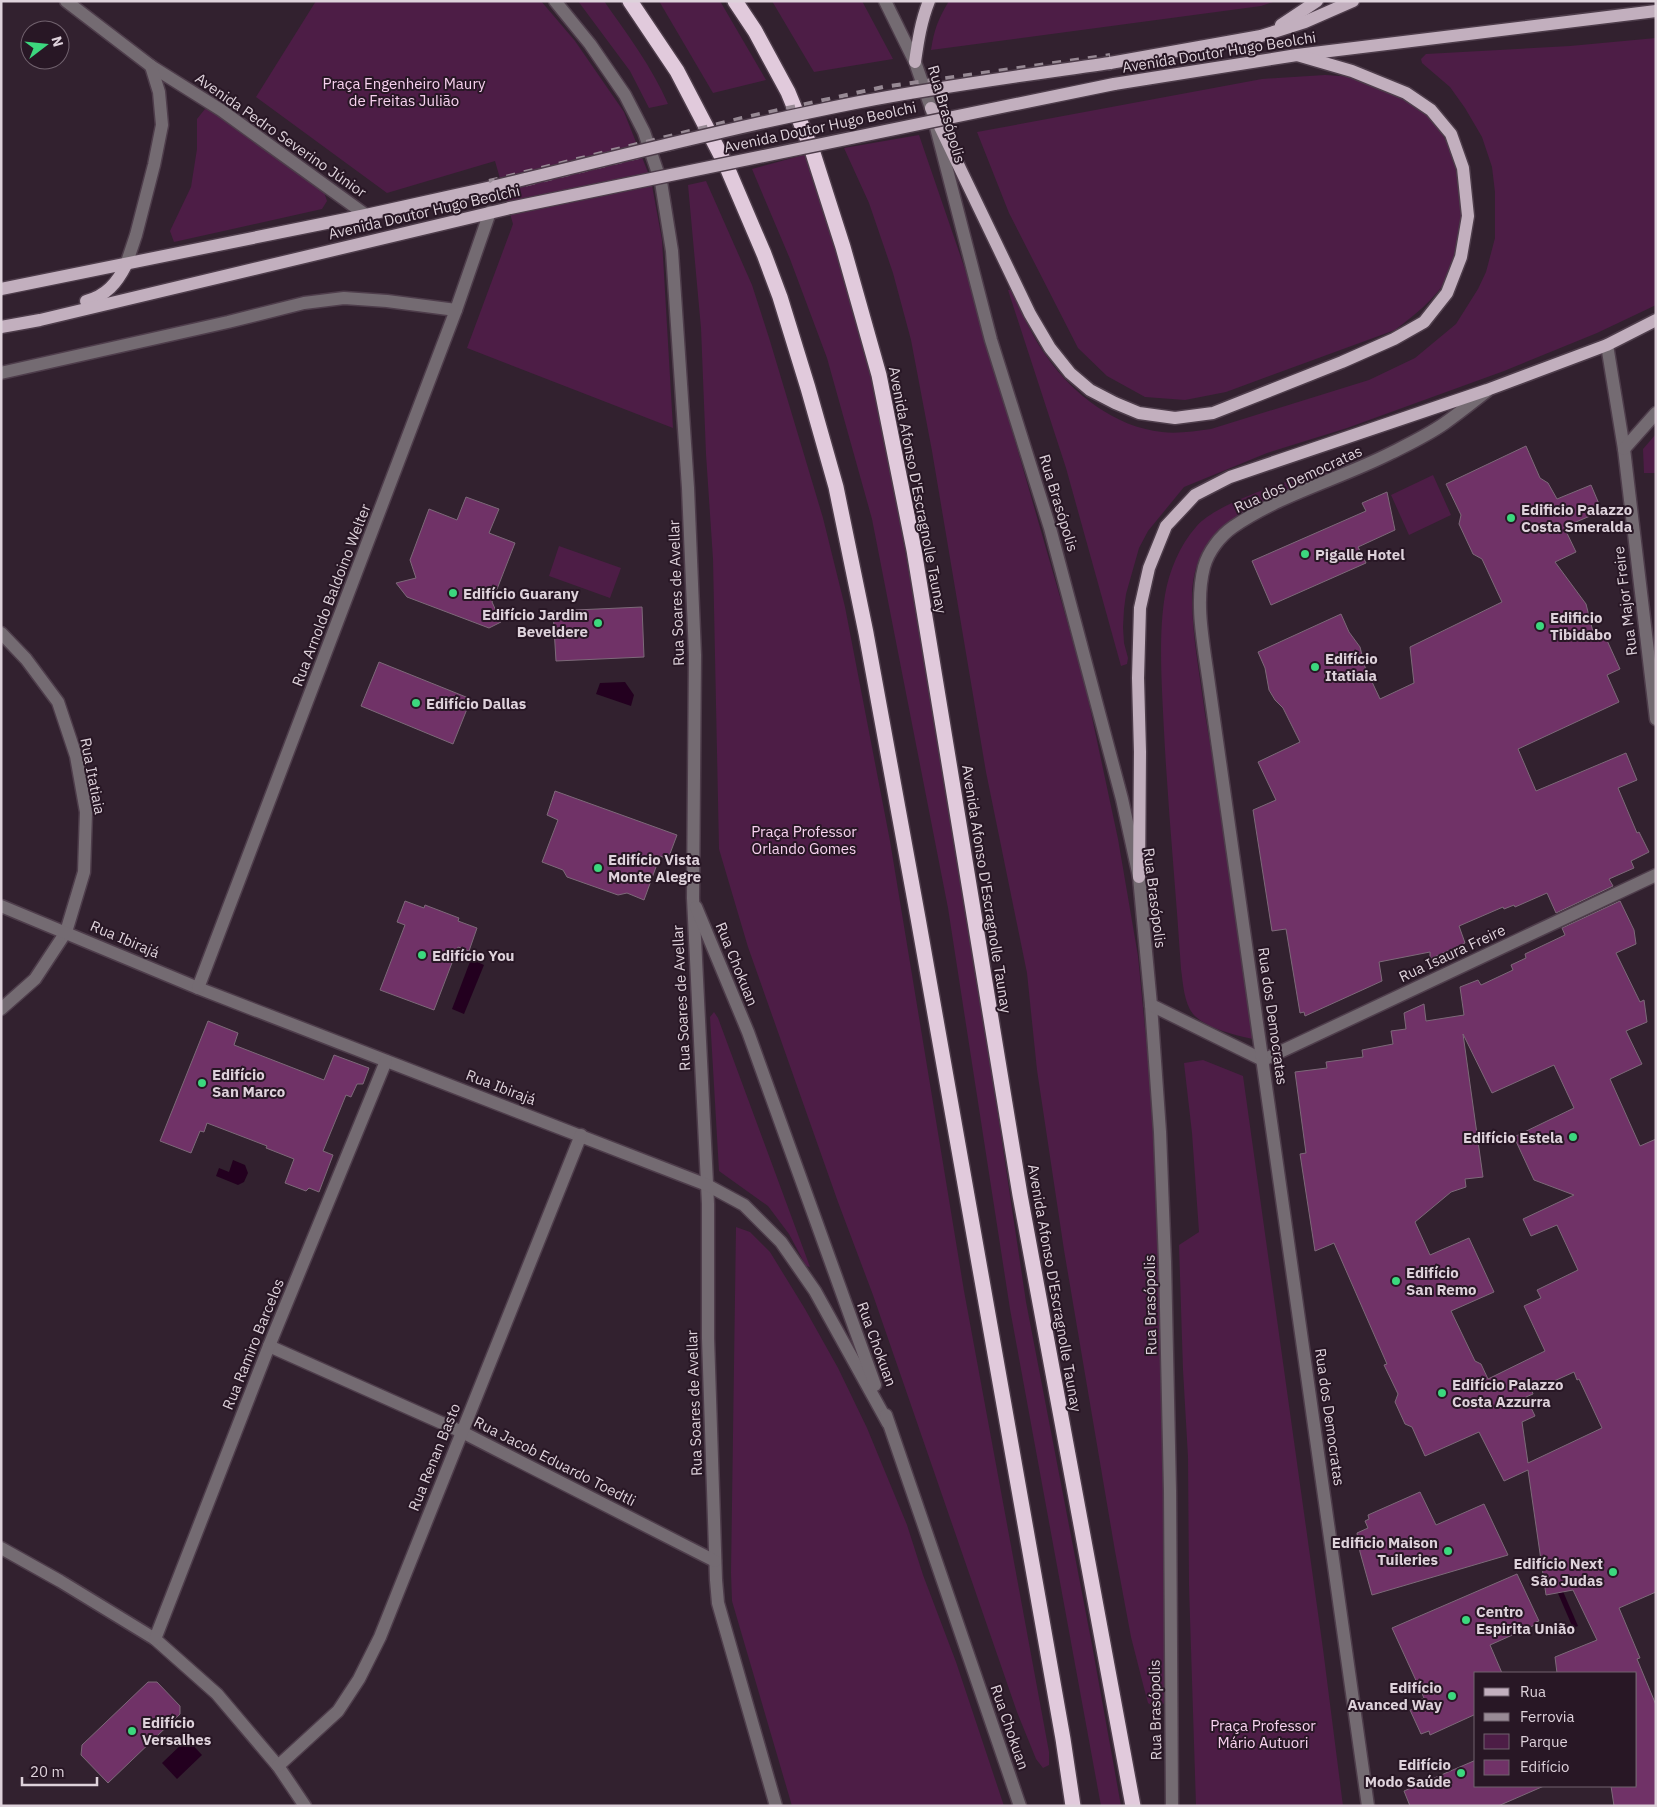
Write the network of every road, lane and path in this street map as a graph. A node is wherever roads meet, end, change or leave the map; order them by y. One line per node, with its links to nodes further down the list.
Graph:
1 (66, 1): 13 (street, Avenida Pedro Severino Júnior)
2 (555, 1): 32 (street, Rua Soares de Avellar)
3 (630, 1): 52 (highway)
4 (735, 1): 53 (highway, Avenida Afonso D'Escragnolle Taunay)
5 (885, 1): 12 (street, Rua Brasópolis)
6 (929, 1): 12 (main road)
7 (1317, 1): 10 (main road)
8 (1353, 1): 10 (main road, Avenida Doutor Hugo Beolchi)
9 (1656, 11): 11 (main road, Avenida Doutor Hugo Beolchi)
10 (1261, 36): 16 (main road, Avenida Doutor Hugo Beolchi, bridge)
11 (1297, 56): 14 (main road); 15 (main road, Avenida Doutor Hugo Beolchi, bridge)
12 (915, 62): 14 (street, Rua Brasópolis)
13 (151, 66): 16 (street, Avenida Pedro Severino Júnior); 17 (street)
14 (931, 108): 31 (street, Rua Brasópolis)
15 (490, 212): 19 (street, Rua Arnoldo Baldoino Welter); 22 (main road, Avenida Doutor Hugo Beolchi)
16 (366, 216): 17 (main road, Avenida Doutor Hugo Beolchi)
17 (126, 265): 18 (main road, Avenida Doutor Hugo Beolchi); 21 (main road)
18 (1, 290)
19 (456, 310): 24 (street); 35 (street, Rua Arnoldo Baldoino Welter)
20 (1656, 320): 23 (main road)
21 (1, 322)
22 (1, 326)
23 (1607, 344): 25 (main road); 27 (street, Rua Major Freire)
24 (1, 373)
25 (1487, 390): 31 (main road); 38 (street, Rua dos Democratas)
26 (1656, 413): 27 (street)
27 (1624, 449): 29 (street, Rua Major Freire)
28 (1, 633): 34 (street, Rua Itatiaia)
29 (1656, 719)
30 (1656, 875): 38 (street, Rua Isaura Freire)
31 (1139, 877): 36 (street, Rua Brasópolis)
32 (692, 898): 41 (street, Rua Soares de Avellar); 43 (street, Rua Chokuan)
33 (1, 906): 34 (street, Rua Ibirajá)
34 (66, 932): 35 (street, Rua Ibirajá); 37 (street, Rua Itatiaia)
35 (198, 988): 39 (street, Rua Ibirajá)
36 (1151, 1005): 38 (street); 54 (street, Rua Brasópolis)
37 (1, 1009)
38 (1263, 1060): 55 (street, Rua dos Democratas)
39 (386, 1061): 40 (street, Rua Ibirajá); 42 (street, Rua Ramiro Barcelos)
40 (582, 1135): 41 (street, Rua Ibirajá); 44 (street, Rua Renan Basto)
41 (707, 1185): 43 (street, Rua Ibirajá); 46 (street, Rua Soares de Avellar)
42 (269, 1346): 44 (street, Rua Jacob Eduardo Toedtli); 47 (street, Rua Ramiro Barcelos)
43 (888, 1423): 51 (street, Rua Chokuan)
44 (462, 1432): 46 (street, Rua Jacob Eduardo Toedtli); 48 (street, Rua Renan Basto)
45 (2, 1552): 47 (street)
46 (715, 1561): 50 (street, Rua Soares de Avellar)
47 (155, 1639): 48 (street)
48 (278, 1766): 49 (street)
49 (305, 1806)
50 (776, 1806)
51 (1020, 1806)
52 (1073, 1806)
53 (1132, 1806)
54 (1172, 1806)
55 (1368, 1806)

